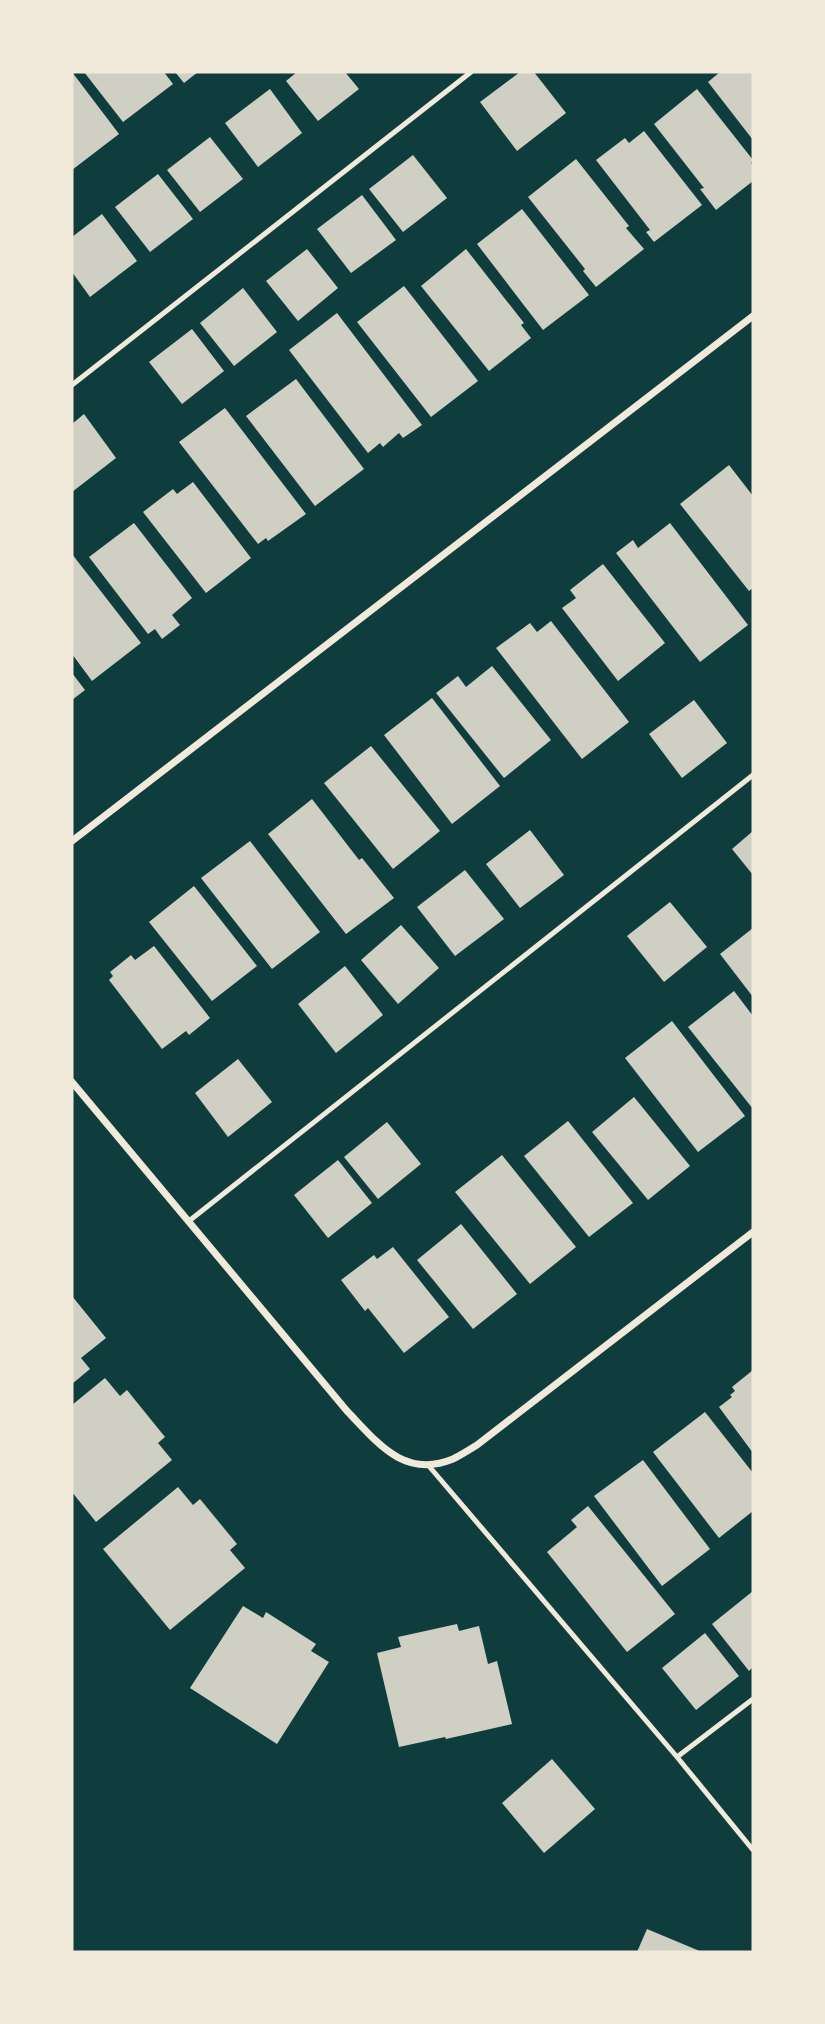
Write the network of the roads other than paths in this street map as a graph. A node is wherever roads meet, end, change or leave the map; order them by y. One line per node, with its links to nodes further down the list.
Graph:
1 (471, 72): 3 (lane)
2 (753, 316): 5 (street)
3 (72, 385)
4 (753, 775): 7 (lane)
5 (72, 841)
6 (72, 1082): 7 (street)
7 (189, 1221): 9 (street)
8 (753, 1232): 9 (street)
9 (428, 1465): 11 (lane)
10 (753, 1699): 11 (lane)
11 (677, 1757): 12 (lane)
12 (753, 1850)

